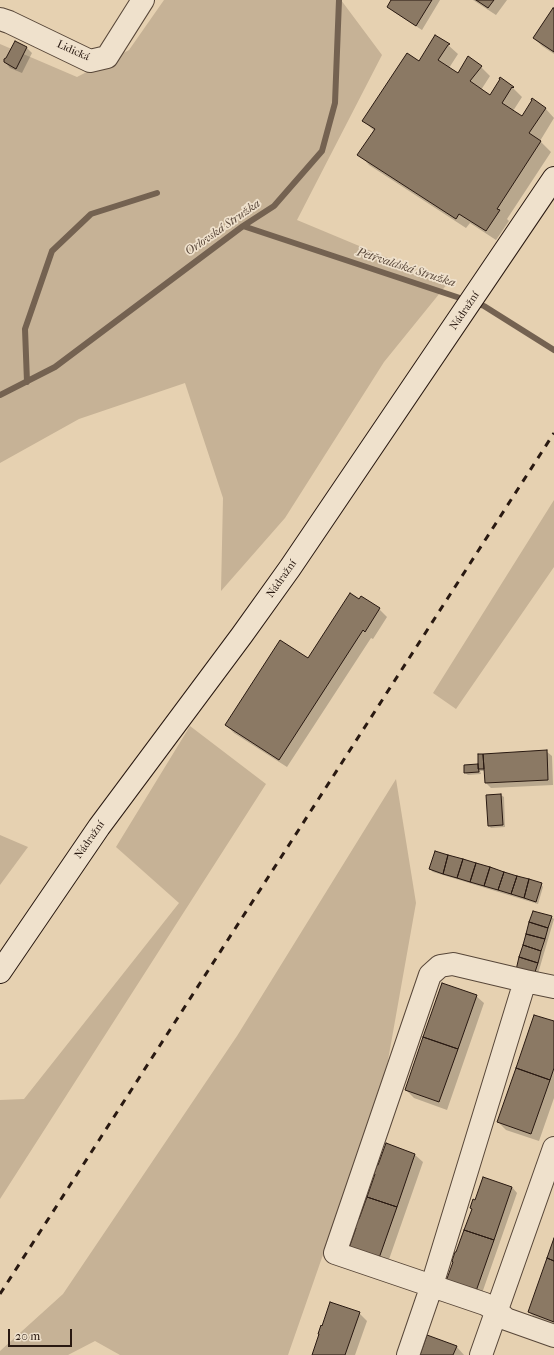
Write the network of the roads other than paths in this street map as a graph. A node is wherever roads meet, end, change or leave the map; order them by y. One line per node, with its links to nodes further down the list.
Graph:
1 (143, 0): 2 (street, Lidická)
2 (0, 19)
3 (554, 178): 4 (street, Nádražní)
4 (0, 972)
5 (525, 981): 6 (street); 8 (street); 8 (street)
6 (554, 987)
7 (554, 1148): 9 (street)
8 (432, 1285): 9 (street); 11 (street)
9 (497, 1311): 10 (street); 12 (street)
10 (554, 1336)
11 (408, 1355)
12 (481, 1355)

